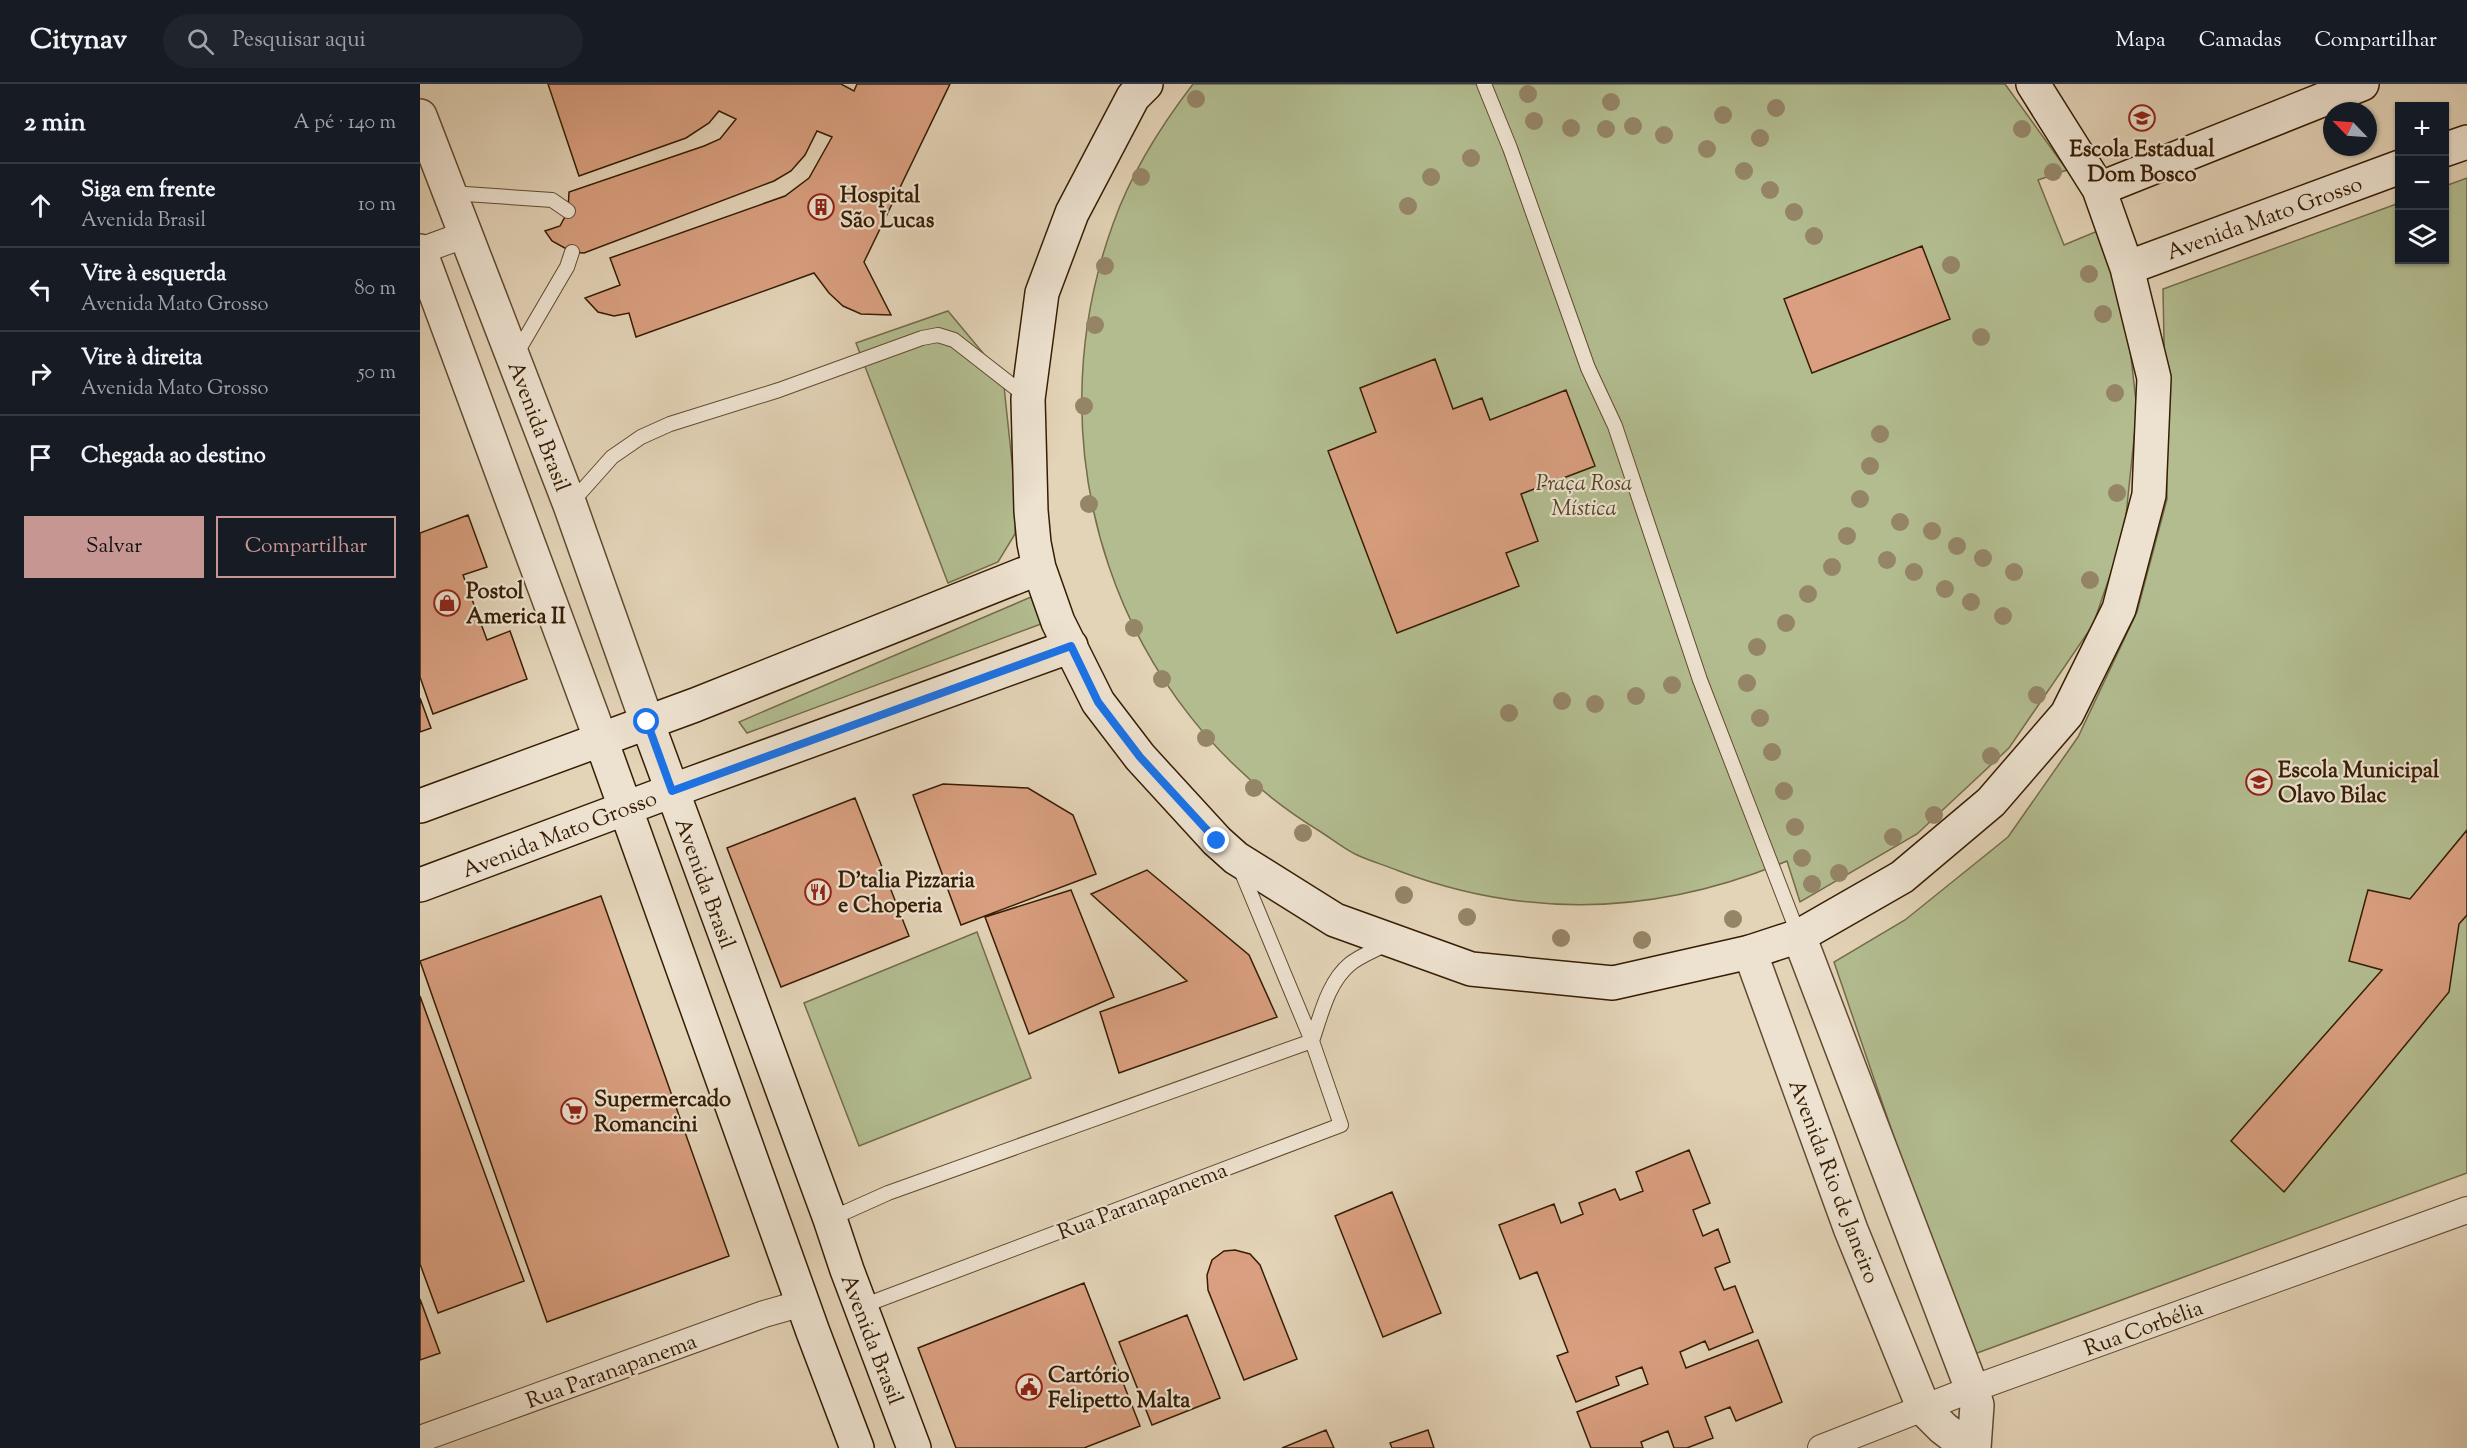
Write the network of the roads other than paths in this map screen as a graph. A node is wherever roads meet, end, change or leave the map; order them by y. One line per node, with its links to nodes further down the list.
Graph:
1 (1146, 84): 17 (main road)
2 (1484, 84): 28 (lane)
3 (2033, 84): 9 (main road)
4 (2362, 84): 9 (main road)
5 (420, 116): 10 (main road, Avenida Brasil)
6 (2467, 141): 7 (main road)
7 (2449, 148)
8 (2395, 169): 15 (main road, Avenida Mato Grosso)
9 (2099, 189): 15 (main road)
10 (449, 193): 11 (lane); 12 (main road, Avenida Brasil)
11 (568, 211)
12 (464, 235): 13 (street); 16 (main road, Avenida Brasil)
13 (420, 251): 22 (main road)
14 (572, 252): 16 (lane)
15 (2127, 268): 28 (main road)
16 (514, 358): 18 (main road, Avenida Brasil)
17 (1028, 399): 18 (lane); 19 (main road)
18 (570, 505): 21 (main road, Avenida Brasil)
19 (1039, 568): 20 (main road); 21 (main road)
20 (1071, 646): 23 (main road, Avenida Mato Grosso); 26 (main road)
21 (647, 722): 22 (main road); 23 (main road, Avenida Brasil)
22 (601, 740): 24 (main road); 25 (main road)
23 (672, 791): 25 (main road, Avenida Mato Grosso); 33 (main road, Avenida Brasil)
24 (420, 806)
25 (626, 808): 27 (main road, Avenida Mato Grosso); 34 (main road)
26 (1236, 858): 29 (main road); 31 (lane, Rua Paranapanema)
27 (420, 885)
28 (1799, 936): 30 (main road); 36 (main road)
29 (1389, 942): 30 (main road); 31 (lane)
30 (1750, 952): 37 (main road, Avenida Rio de Janeiro)
31 (1312, 1041): 33 (lane); 35 (lane, Rua Paranapanema)
32 (2467, 1210): 36 (street, Rua Corbélia)
33 (830, 1219): 35 (main road, Avenida Brasil)
34 (802, 1303): 38 (street, Rua Paranapanema); 39 (main road)
35 (860, 1307): 40 (main road, Avenida Brasil)
36 (1972, 1389): 37 (street, Rua Corbélia); 43 (main road)
37 (1924, 1409): 41 (street, Rua Corbélia); 42 (main road)
38 (420, 1439)
39 (857, 1448)
40 (914, 1448)
41 (1821, 1448)
42 (1969, 1448)
43 (1974, 1448)

